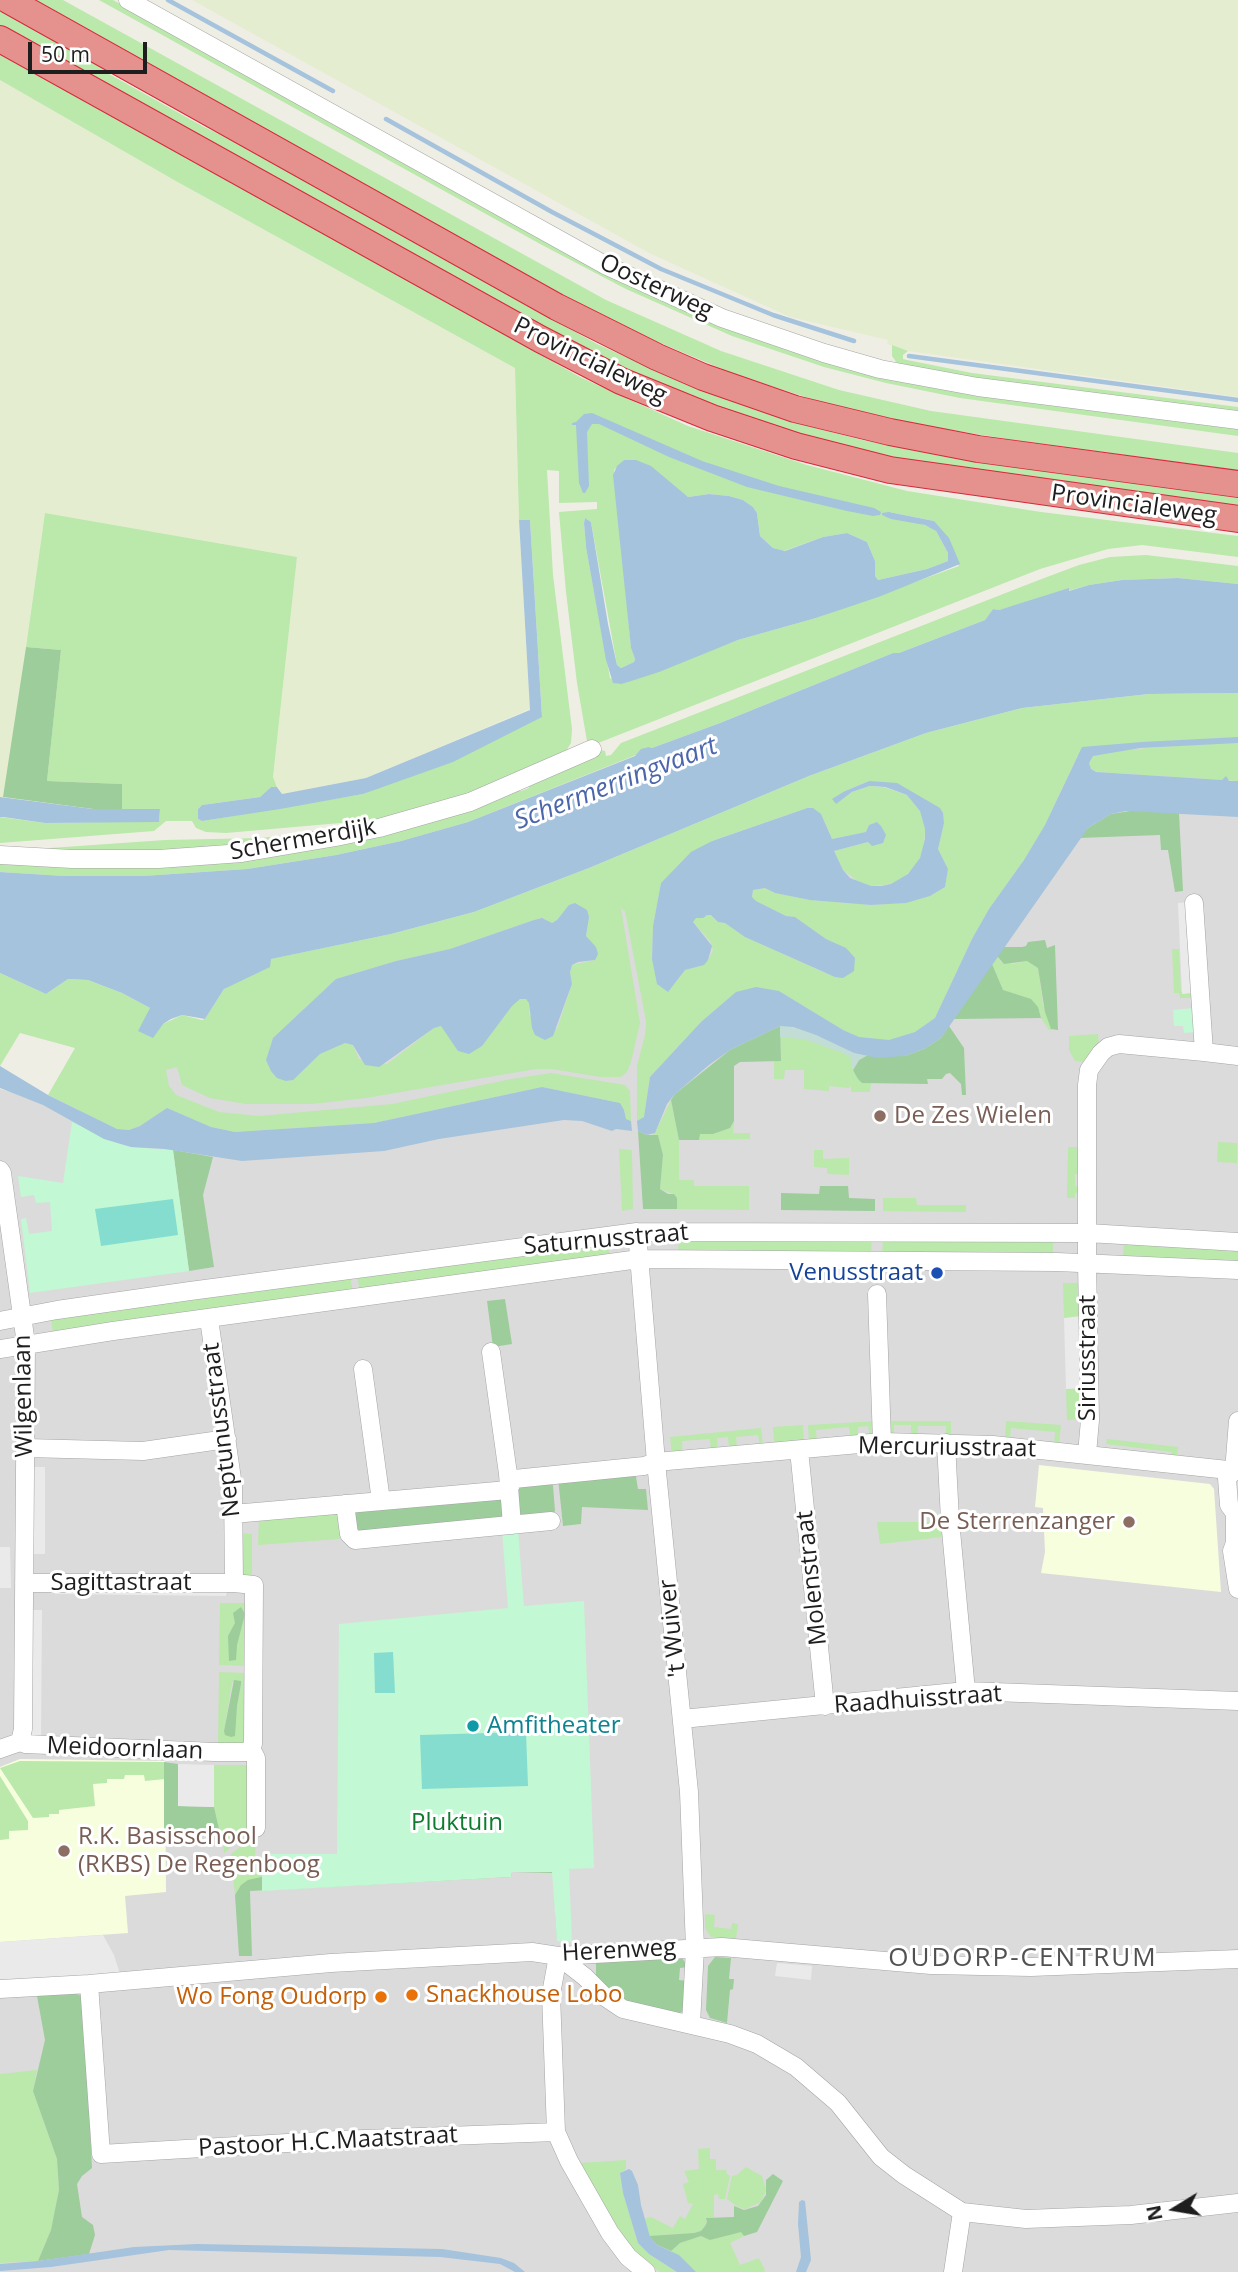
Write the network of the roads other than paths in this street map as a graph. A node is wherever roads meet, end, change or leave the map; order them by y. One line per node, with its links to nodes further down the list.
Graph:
1 (8, 0): 5 (highway, Provincialeweg)
2 (128, 0): 4 (street, Oosterweg)
3 (0, 39): 6 (highway, Provincialeweg)
4 (1238, 420)
5 (1238, 484)
6 (1238, 519)
7 (592, 749): 8 (street, Schermerdijk)
8 (0, 855)
9 (1194, 903): 10 (street)
10 (1204, 1052): 11 (street); 14 (street, Siriusstraat)
11 (1238, 1056)
12 (0, 1170): 20 (street, Wilgenlaan)
13 (637, 1232): 14 (street, Saturnusstraat); 16 (street, 't Wuiver); 20 (street, Saturnusstraat)
14 (1087, 1233): 15 (street, Saturnusstraat); 17 (street, Siriusstraat)
15 (1238, 1242)
16 (639, 1259): 17 (street, Saturnusstraat); 21 (street, Saturnusstraat); 34 (street, 't Wuiver)
17 (1087, 1263): 18 (street, Saturnusstraat); 33 (street, Siriusstraat)
18 (1238, 1270)
19 (877, 1294): 29 (street)
20 (21, 1316): 22 (street, Saturnusstraat); 23 (street, Wilgenlaan)
21 (209, 1318): 23 (street, Saturnusstraat); 28 (street, Neptunusstraat)
22 (0, 1321)
23 (26, 1344): 24 (street, Saturnusstraat); 31 (street, Wilgenlaan)
24 (0, 1349)
25 (491, 1352): 36 (street)
26 (363, 1369): 37 (street)
27 (1238, 1421): 35 (street)
28 (227, 1439): 31 (street); 39 (street, Neptunusstraat)
29 (882, 1442): 30 (street, Mercuriusstraat); 32 (street, Mercuriusstraat)
30 (946, 1443): 33 (street, Mercuriusstraat); 45 (street)
31 (26, 1448): 42 (street, Wilgenlaan)
32 (799, 1450): 34 (street, Mercuriusstraat); 47 (street, Molenstraat)
33 (1087, 1454): 35 (street, Mercuriusstraat)
34 (656, 1462): 36 (street, Mercuriusstraat); 48 (street, 't Wuiver)
35 (1236, 1471): 44 (street)
36 (508, 1490): 37 (street); 41 (street)
37 (382, 1501): 38 (street)
38 (345, 1504): 39 (street); 41 (street)
39 (233, 1514): 43 (street, Neptunusstraat)
40 (551, 1521): 41 (street)
41 (512, 1525)
42 (24, 1583): 43 (street, Sagittastraat); 49 (street, Wilgenlaan)
43 (225, 1583): 50 (street)
44 (1238, 1589)
45 (966, 1691): 46 (street, Raadhuisstraat); 47 (street, Raadhuisstraat)
46 (1238, 1701)
47 (825, 1706): 48 (street, Raadhuisstraat)
48 (682, 1718): 53 (street, 't Wuiver)
49 (20, 1742): 50 (street, Meidoornlaan); 51 (street, Meidoornlaan)
50 (251, 1748): 52 (street)
51 (0, 1749)
52 (256, 1828)
53 (695, 1948): 54 (street, Herenweg); 55 (street, Herenweg); 58 (street, 't Wuiver)
54 (558, 1955): 56 (street, Herenweg); 58 (street); 59 (street)
55 (1238, 1959)
56 (89, 1984): 57 (street, Herenweg); 59 (street, Pastoor H.C.Maatstraat)
57 (0, 1990)
58 (691, 2024): 61 (street)
59 (556, 2133): 62 (street)
60 (1238, 2203): 61 (street)
61 (962, 2211): 63 (street)
62 (646, 2272)
63 (953, 2272)

